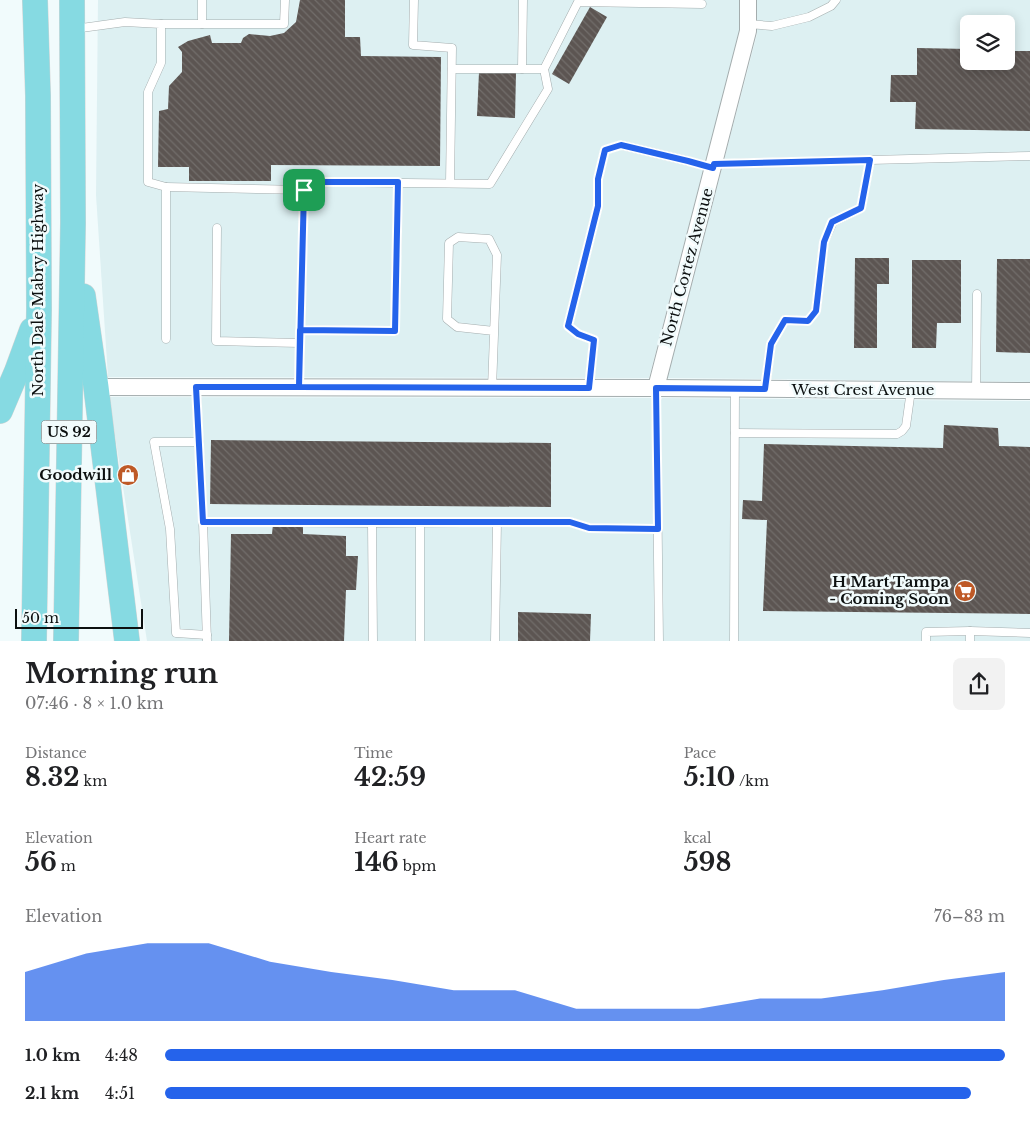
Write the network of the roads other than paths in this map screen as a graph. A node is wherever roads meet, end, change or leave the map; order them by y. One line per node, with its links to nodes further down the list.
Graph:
1 (35, 0): 28 (main road, North Dale Mabry Highway)
2 (72, 0): 14 (main road, US 92)
3 (202, 0): 12 (lane)
4 (285, 0): 12 (lane)
5 (414, 0): 15 (lane)
6 (523, 0): 16 (lane)
7 (748, 0): 13 (street, North Cortez Avenue)
8 (836, 0): 13 (lane)
9 (578, 1): 10 (lane); 17 (lane)
10 (702, 4)
11 (161, 24): 12 (lane); 14 (lane); 23 (lane)
12 (202, 24)
13 (748, 24): 20 (street, North Cortez Avenue)
14 (72, 29): 25 (main road, US 92)
15 (452, 69): 16 (lane); 22 (lane)
16 (522, 70): 17 (lane)
17 (544, 70): 22 (lane)
18 (1030, 156): 19 (lane)
19 (870, 160): 20 (lane); 40 (lane)
20 (713, 166): 37 (lane); 38 (street, North Cortez Avenue)
21 (398, 182): 22 (lane); 24 (lane); 29 (lane)
22 (450, 183)
23 (166, 187): 24 (lane); 31 (lane)
24 (304, 190): 29 (lane)
25 (72, 223): 33 (main road); 56 (main road, US 92)
26 (217, 228): 32 (lane)
27 (977, 294): 42 (lane)
28 (39, 309): 44 (main road); 55 (main road, North Dale Mabry Highway)
29 (300, 330): 32 (lane)
30 (494, 331): 30 (lane); 36 (lane)
31 (166, 340)
32 (300, 343): 35 (lane)
33 (96, 387): 34 (street, West Crest Avenue); 57 (main road)
34 (196, 387): 35 (street, West Crest Avenue); 46 (lane)
35 (299, 387): 36 (street, West Crest Avenue)
36 (492, 388): 37 (street, West Crest Avenue)
37 (589, 388): 38 (street, West Crest Avenue)
38 (656, 388): 39 (street, West Crest Avenue); 51 (lane)
39 (735, 389): 40 (street, West Crest Avenue); 45 (lane)
40 (765, 389): 41 (street, West Crest Avenue)
41 (911, 390): 42 (street, West Crest Avenue); 45 (lane)
42 (976, 391): 43 (street, West Crest Avenue)
43 (1030, 391)
44 (0, 412)
45 (735, 434): 63 (lane)
46 (199, 442): 47 (lane); 54 (lane)
47 (203, 522): 49 (lane); 54 (lane)
48 (497, 522): 50 (lane); 51 (lane); 60 (lane)
49 (372, 523): 50 (lane); 58 (lane)
50 (420, 523): 59 (lane)
51 (658, 529): 62 (lane)
52 (970, 632): 53 (lane); 64 (lane); 65 (lane)
53 (1030, 633)
54 (207, 638)
55 (34, 641)
56 (66, 641)
57 (127, 641)
58 (373, 641)
59 (420, 641)
60 (495, 641)
61 (652, 641): 62 (lane)
62 (659, 641)
63 (734, 641)
64 (926, 641)
65 (970, 641)

